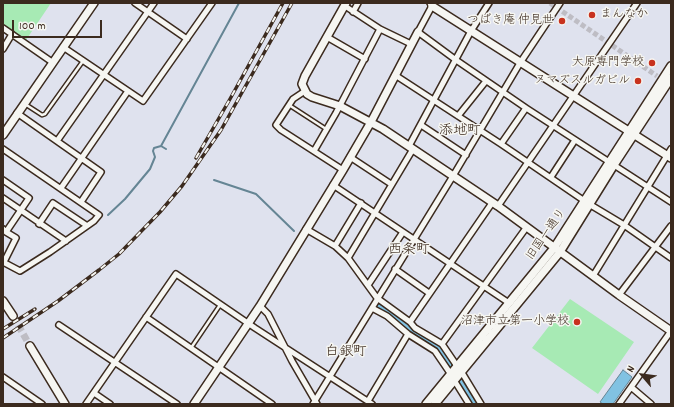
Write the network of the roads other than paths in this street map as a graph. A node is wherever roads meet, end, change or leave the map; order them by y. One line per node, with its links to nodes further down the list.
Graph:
1 (94, 3): 21 (street)
2 (135, 3): 11 (street)
3 (154, 3): 11 (street)
4 (212, 3): 19 (street)
5 (358, 3): 12 (street)
6 (489, 3): 16 (street)
7 (637, 3): 36 (street)
8 (345, 5): 12 (street); 18 (street)
9 (431, 5): 15 (street); 16 (street)
10 (559, 5): 27 (street)
11 (148, 12): 19 (street); 29 (street)
12 (353, 12): 14 (street)
13 (3, 28): 17 (street)
14 (380, 29): 20 (street); 23 (street)
15 (418, 32): 20 (street); 24 (street)
16 (471, 32): 24 (street); 27 (street)
17 (12, 34): 22 (street); 26 (street)
18 (327, 36): 23 (street); 34 (street)
19 (187, 39): 33 (street)
20 (411, 44): 30 (street)
21 (63, 47): 25 (street); 26 (street)
22 (3, 49)
23 (365, 59): 40 (street)
24 (456, 60): 32 (street); 37 (street)
25 (83, 61): 29 (street); 38 (lane)
26 (52, 62): 38 (street)
27 (520, 63): 35 (street); 36 (street)
28 (671, 66): 49 (street, 旧国一通り)
29 (105, 75): 33 (street); 52 (street)
30 (395, 75): 37 (street); 44 (street)
31 (671, 78): 49 (street, 旧国一通り)
32 (486, 81): 35 (street); 43 (street)
33 (128, 91): 60 (street)
34 (304, 91): 39 (street); 40 (street)
35 (503, 92): 41 (street); 48 (street)
36 (573, 96): 46 (street); 49 (street)
37 (434, 100): 43 (street); 45 (street)
38 (24, 103): 42 (street)
39 (288, 105): 47 (lane); 56 (street)
40 (340, 106): 44 (street); 47 (street)
41 (526, 108): 46 (street); 53 (street)
42 (17, 113): 50 (street); 52 (street)
43 (458, 116): 48 (street)
44 (371, 122): 54 (street); 59 (street)
45 (421, 125): 54 (street); 58 (street)
46 (554, 126): 51 (street); 61 (street)
47 (327, 129): 56 (street)
48 (480, 131): 53 (street); 58 (street)
49 (632, 133): 57 (street); 62 (street, 旧国一通り)
50 (3, 135)
51 (574, 140): 62 (street); 65 (street)
52 (57, 141): 60 (street)
53 (501, 144): 61 (street)
54 (411, 147): 64 (street); 67 (street)
55 (3, 149): 70 (street)
56 (314, 151): 63 (street)
57 (670, 154): 69 (street)
58 (466, 155): 64 (street)
59 (350, 157): 63 (street); 67 (street)
60 (82, 158): 70 (street); 72 (street)
61 (528, 162): 65 (street); 76 (street)
62 (611, 164): 69 (street); 73 (street, 旧国一通り)
63 (343, 170): 68 (street)
64 (453, 176): 76 (street); 87 (street)
65 (550, 177): 73 (street)
66 (3, 180): 77 (street)
67 (391, 184): 78 (street)
68 (333, 185): 75 (street); 84 (street)
69 (648, 187): 74 (street); 81 (street)
70 (61, 188): 72 (street)
71 (3, 198): 77 (street)
72 (80, 202): 80 (street)
73 (587, 202): 81 (street); 91 (street, 旧国一通り)
74 (671, 202)
75 (361, 204): 78 (street); 89 (street)
76 (495, 205): 83 (street); 95 (street)
77 (20, 211): 79 (street); 85 (street)
78 (375, 213): 86 (street); 92 (street)
79 (40, 224): 80 (street); 88 (street)
80 (86, 225): 88 (street)
81 (624, 225): 90 (street); 97 (street)
82 (671, 226): 90 (street)
83 (526, 228): 91 (street); 99 (street)
84 (306, 229): 89 (street); 106 (street)
85 (5, 231): 94 (street)
86 (403, 232): 87 (street); 98 (street)
87 (414, 239): 95 (street); 96 (street)
88 (66, 241): 94 (street)
89 (335, 246): 92 (street)
90 (654, 247): 93 (street); 101 (street)
91 (557, 250): 97 (street); 104 (street, 旧国一通り); 121 (street, 旧国一通り)
92 (348, 258): 98 (street)
93 (671, 258)
94 (4, 262)
95 (450, 263): 99 (street); 100 (street)
96 (395, 270): 100 (street); 102 (street)
97 (593, 276): 101 (street)
98 (368, 285): 102 (street)
99 (485, 286): 104 (street); 115 (street)
100 (429, 293): 110 (street)
101 (619, 295): 113 (street)
102 (377, 298): 107 (street); 110 (street)
103 (3, 301): 108 (street)
104 (509, 302): 121 (street, 旧国一通り)
105 (220, 305): 109 (street); 111 (street); 117 (lane)
106 (260, 306): 111 (street); 118 (street)
107 (372, 308): 114 (street); 123 (street)
108 (13, 316)
109 (146, 317): 117 (street); 119 (street)
110 (410, 322): 115 (street)
111 (249, 324): 118 (street); 120 (street)
112 (59, 325): 119 (street)
113 (671, 331): 124 (street)
114 (408, 334): 121 (street); 126 (street)
115 (442, 344): 121 (street)
116 (30, 346): 129 (street)
117 (190, 348): 120 (street)
118 (286, 349): 123 (street); 127 (street)
119 (115, 363): 125 (street); 132 (street)
120 (219, 368): 133 (street); 134 (street)
121 (455, 373): 135 (street, 旧国一通り); 136 (street, 旧国一通り); 137 (street); 138 (street)
122 (3, 377): 128 (street)
123 (330, 377): 126 (street); 127 (street)
124 (632, 387): 139 (street); 140 (street)
125 (94, 393): 130 (street); 131 (street)
126 (370, 402)
127 (315, 403)
128 (42, 404)
129 (65, 404)
130 (86, 404)
131 (110, 404)
132 (177, 404)
133 (194, 404)
134 (272, 404)
135 (426, 404)
136 (434, 404)
137 (468, 404)
138 (481, 404)
139 (619, 404)
140 (651, 404)

